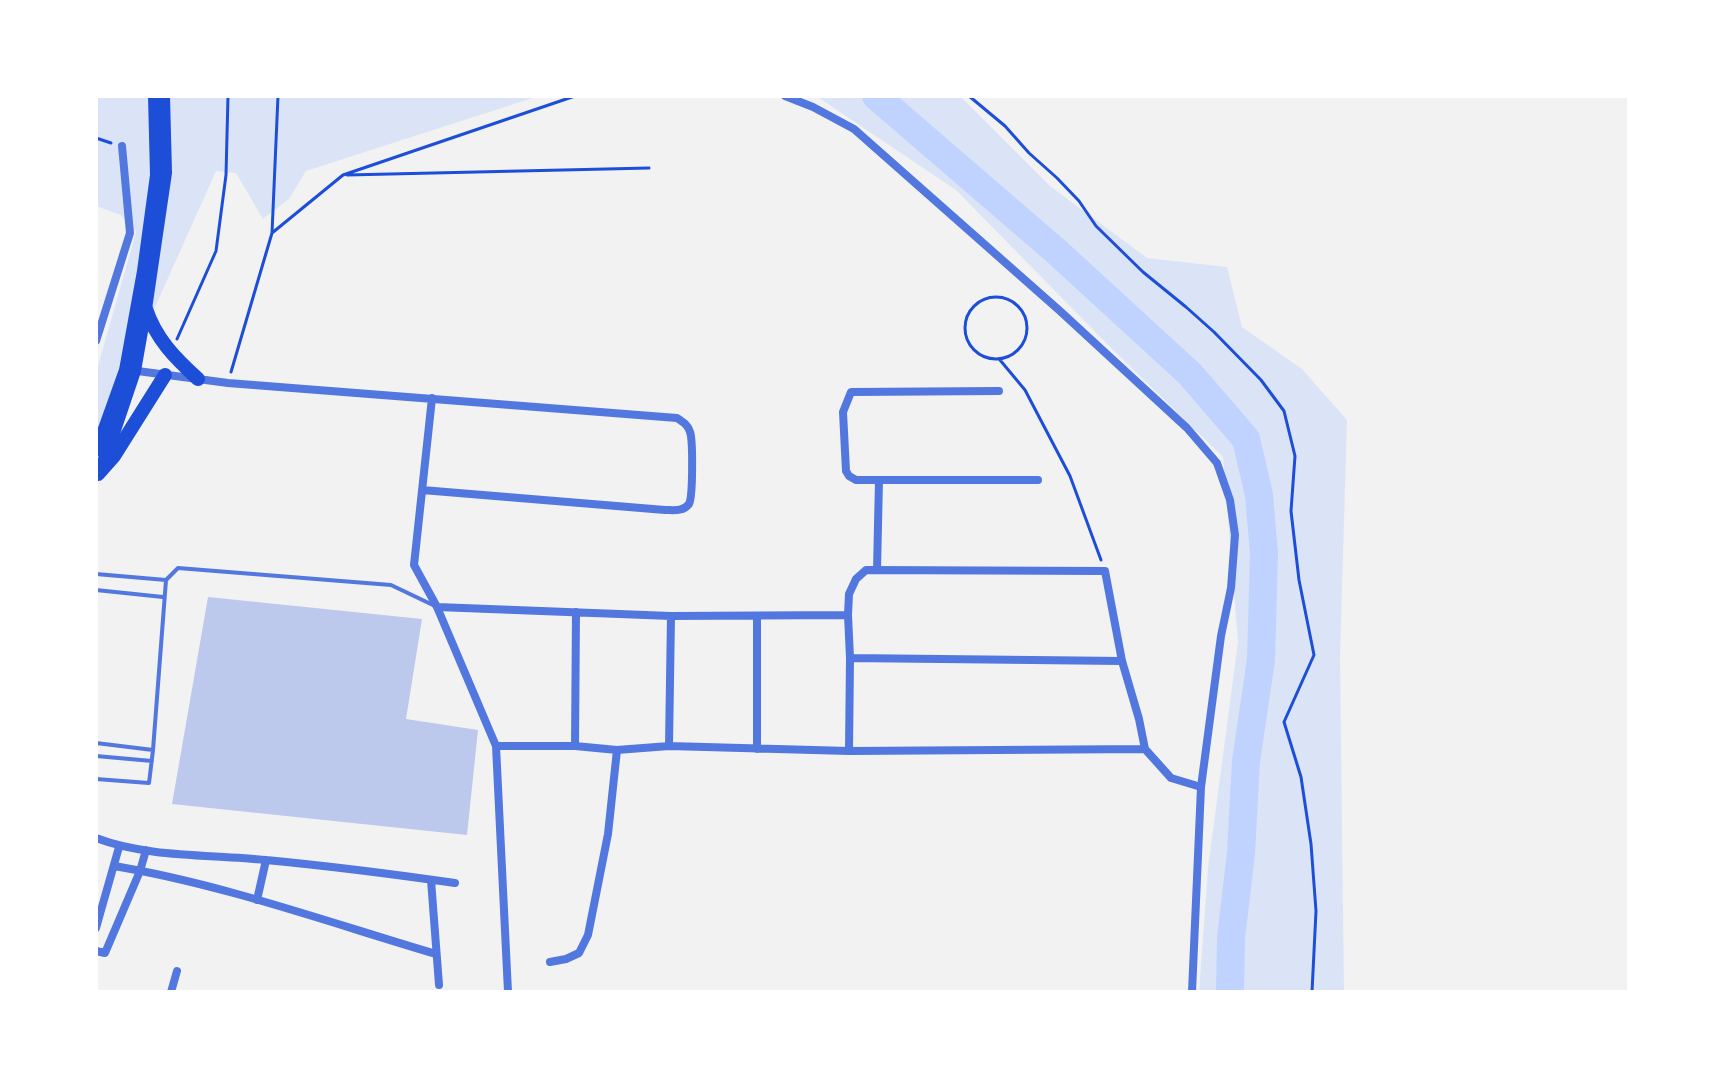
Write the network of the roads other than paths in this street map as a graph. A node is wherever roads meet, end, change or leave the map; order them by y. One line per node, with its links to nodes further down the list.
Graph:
1 (154, 96): 5 (main road)
2 (164, 96): 5 (main road)
3 (785, 96): 42 (street)
4 (122, 146): 7 (street)
5 (161, 174): 6 (main road); 8 (main road)
6 (146, 309): 8 (main road); 10 (main road)
7 (96, 341)
8 (130, 370): 9 (street); 13 (main road); 14 (main road)
9 (165, 375): 10 (street); 14 (main road)
10 (198, 379): 12 (street)
11 (999, 391): 15 (street)
12 (432, 398): 17 (street); 17 (street)
13 (96, 451)
14 (97, 476)
15 (879, 480): 16 (street); 18 (street)
16 (1038, 480)
17 (422, 490): 23 (street)
18 (877, 570): 25 (street); 29 (street)
19 (96, 574): 20 (lane)
20 (166, 580): 22 (lane); 23 (lane)
21 (96, 590): 22 (lane)
22 (163, 597): 36 (lane)
23 (437, 607): 24 (street); 31 (street)
24 (576, 612): 26 (street); 32 (street)
25 (848, 615): 27 (street); 28 (street)
26 (671, 616): 27 (street); 33 (street)
27 (757, 616): 34 (street)
28 (850, 658): 29 (street); 38 (street)
29 (1122, 661): 35 (street)
30 (96, 743): 36 (lane)
31 (496, 746): 32 (street); 59 (street)
32 (575, 746): 37 (street)
33 (669, 746): 34 (street); 37 (street)
34 (757, 749): 38 (street)
35 (1145, 749): 38 (street); 42 (street)
36 (153, 750): 40 (lane)
37 (617, 750): 55 (street)
38 (849, 751)
39 (96, 756): 40 (lane)
40 (152, 761): 41 (lane)
41 (96, 779)
42 (1201, 787): 60 (street)
43 (96, 838): 44 (street)
44 (119, 847): 45 (street); 47 (street)
45 (146, 850): 46 (street); 48 (street)
46 (266, 860): 49 (street); 51 (street)
47 (114, 866): 48 (street); 52 (street)
48 (140, 871): 51 (street); 53 (street)
49 (431, 880): 50 (street); 54 (street)
50 (455, 883)
51 (257, 900): 54 (street)
52 (96, 928)
53 (96, 951)
54 (436, 954): 57 (street)
55 (550, 962)
56 (177, 971): 58 (street)
57 (439, 985)
58 (171, 992)
59 (508, 992)
60 (1192, 992)

